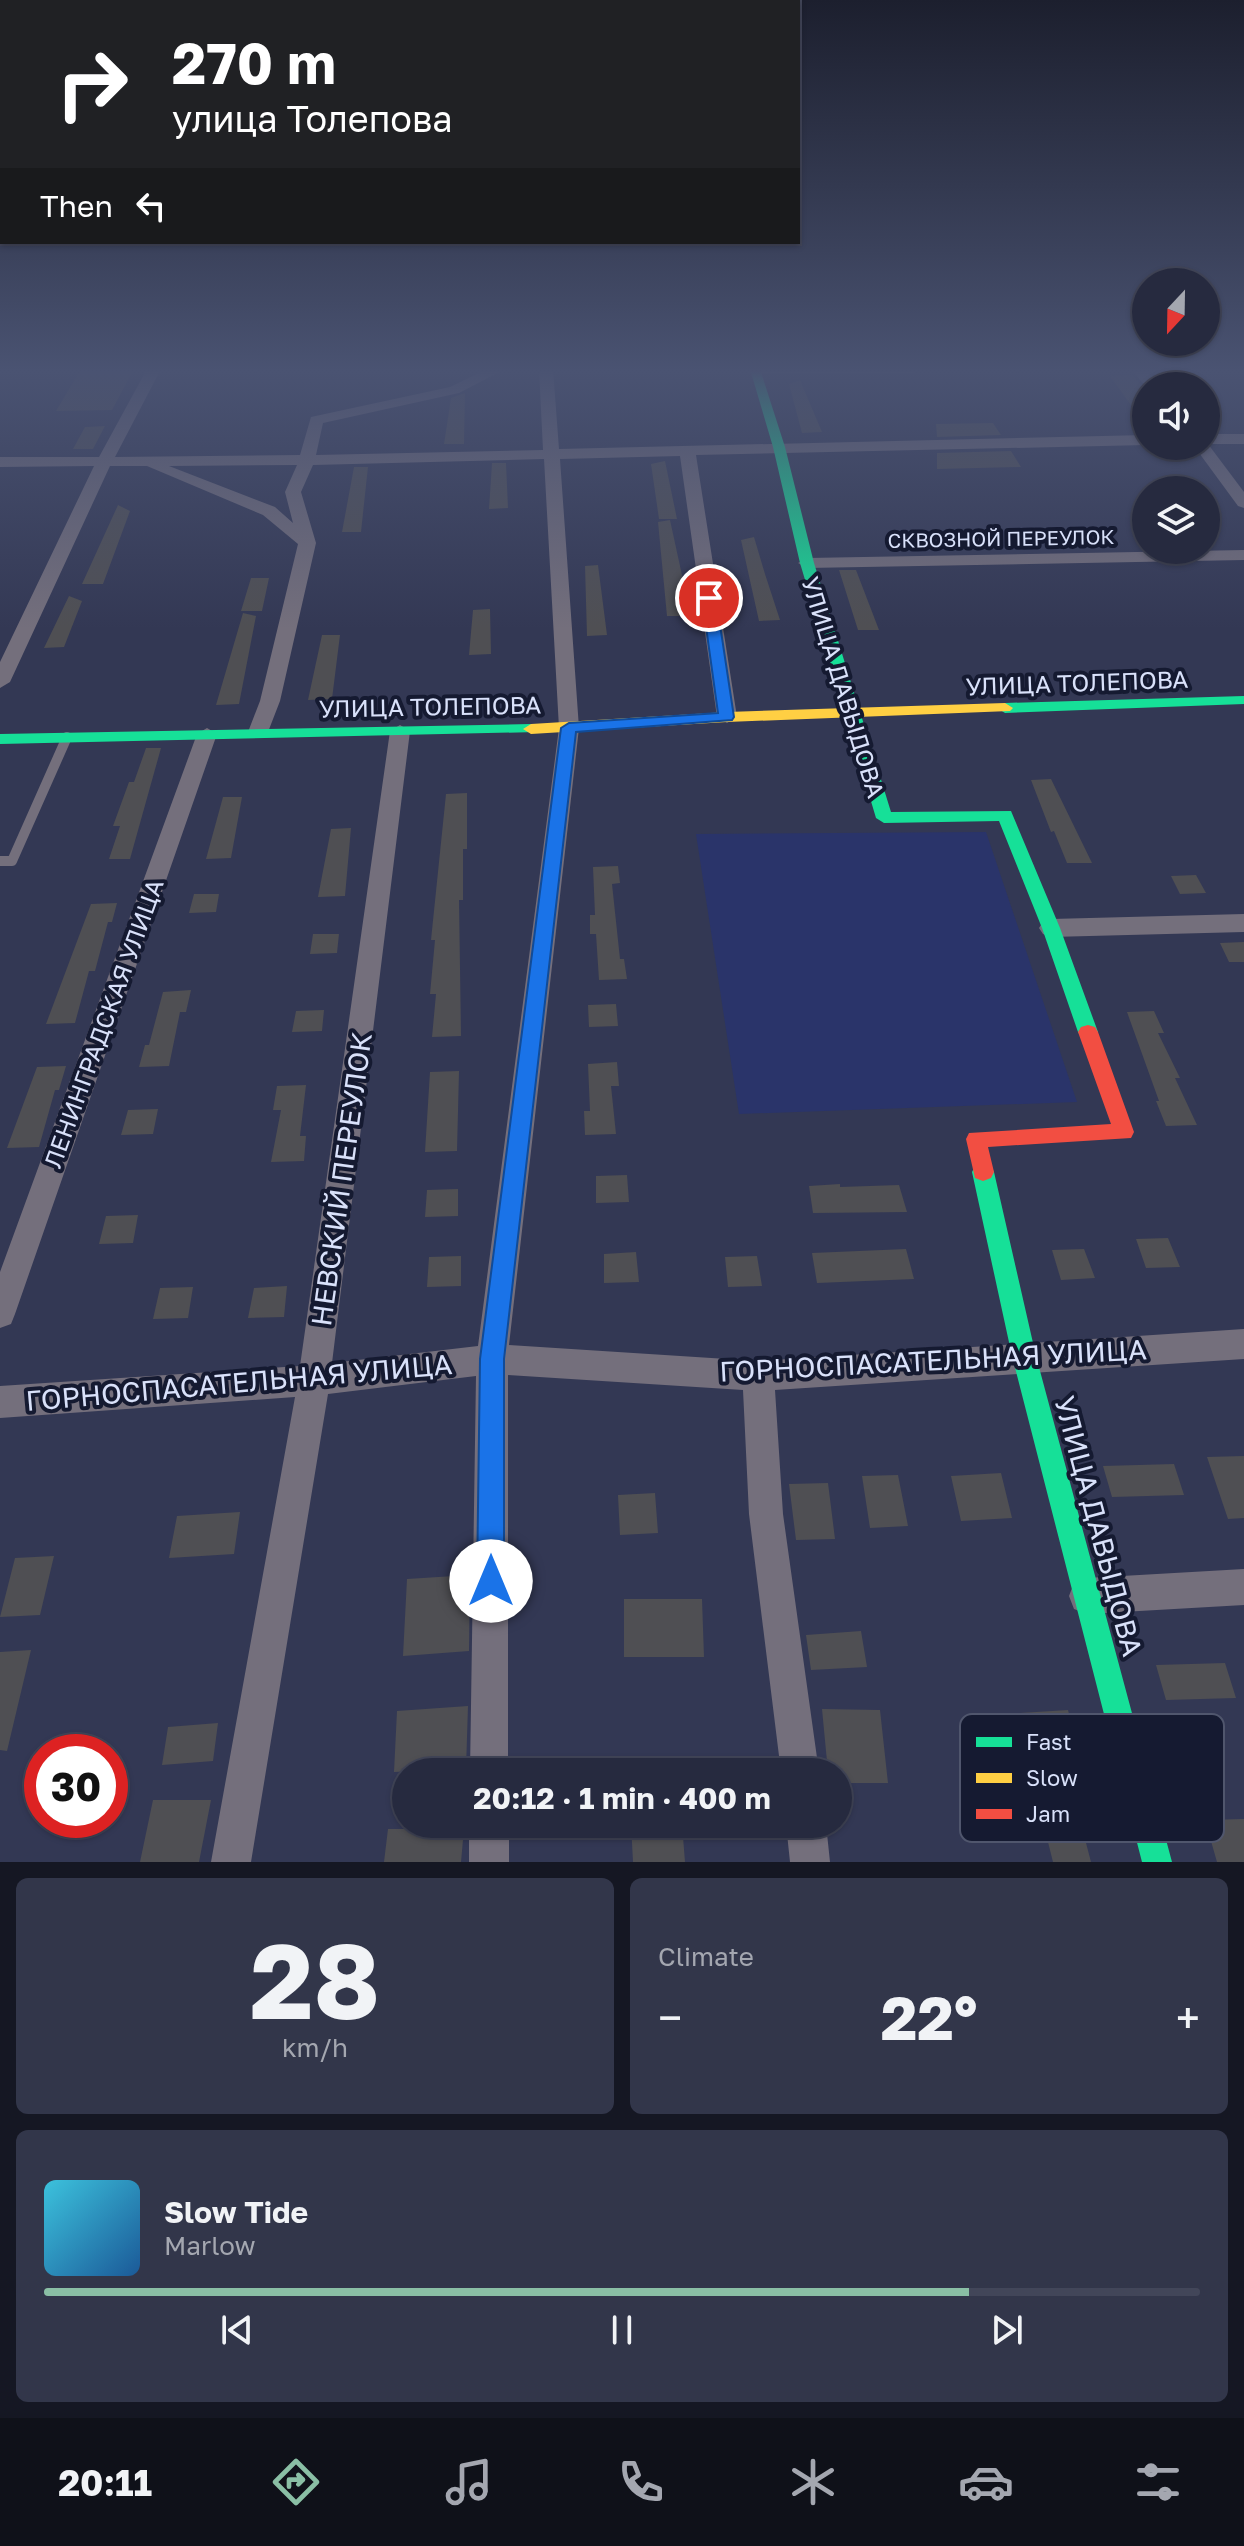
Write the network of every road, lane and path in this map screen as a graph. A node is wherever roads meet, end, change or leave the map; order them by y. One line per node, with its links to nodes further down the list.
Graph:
1 (553, 455): 20 (street)
2 (107, 456): 7 (street)
3 (308, 456): 9 (street)
4 (509, 456): 9 (street)
5 (688, 456): 19 (street)
6 (781, 456): 15 (street, УЛИЦА ДАВЫДОВА)
7 (105, 460): 8 (street); 11 (street); 16 (street)
8 (142, 460): 9 (street); 13 (street)
9 (307, 460): 13 (street)
10 (1212, 460): 12 (street)
11 (0, 462)
12 (1244, 503)
13 (307, 543): 22 (street)
14 (1244, 555): 15 (street, СКВОЗНОЙ ПЕРЕУЛОК)
15 (807, 563): 18 (street, УЛИЦА ДАВЫДОВА)
16 (0, 682)
17 (1244, 700): 18 (street, УЛИЦА ТОЛЕПОВА)
18 (851, 715): 19 (street, УЛИЦА ТОЛЕПОВА); 28 (street, УЛИЦА ДАВЫДОВА)
19 (727, 717): 20 (street, УЛИЦА ТОЛЕПОВА)
20 (569, 728): 21 (street, УЛИЦА ТОЛЕПОВА); 32 (street)
21 (400, 731): 22 (street, УЛИЦА ТОЛЕПОВА); 34 (street, НЕВСКИЙ ПЕРЕУЛОК)
22 (258, 732): 23 (street, УЛИЦА ТОЛЕПОВА)
23 (207, 734): 24 (street, УЛИЦА ТОЛЕПОВА); 29 (street, ЛЕНИНГРАДСКАЯ УЛИЦА)
24 (67, 737): 25 (street, УЛИЦА ТОЛЕПОВА); 26 (lane)
25 (0, 739)
26 (0, 861)
27 (1244, 923): 28 (street)
28 (1051, 928): 31 (street, УЛИЦА ДАВЫДОВА)
29 (0, 1314)
30 (1244, 1344): 31 (street, ГОРНОСПАСАТЕЛЬНАЯ УЛИЦА)
31 (1024, 1356): 33 (street, ГОРНОСПАСАТЕЛЬНАЯ УЛИЦА); 37 (street, УЛИЦА ДАВЫДОВА)
32 (492, 1359): 33 (street, ГОРНОСПАСАТЕЛЬНАЯ УЛИЦА); 34 (street, ГОРНОСПАСАТЕЛЬНАЯ УЛИЦА); 39 (street)
33 (758, 1376): 40 (street)
34 (314, 1380): 35 (street, ГОРНОСПАСАТЕЛЬНАЯ УЛИЦА); 44 (street, НЕВСКИЙ ПЕРЕУЛОК)
35 (0, 1402)
36 (1244, 1587): 37 (street)
37 (1087, 1596): 38 (street, УЛИЦА ДАВЫДОВА)
38 (1118, 1714)
39 (489, 1758)
40 (798, 1758)
41 (489, 1838): 45 (street)
42 (807, 1838): 46 (street)
43 (1152, 1842): 47 (street, УЛИЦА ДАВЫДОВА)
44 (231, 1862)
45 (489, 1862)
46 (810, 1862)
47 (1157, 1862)

